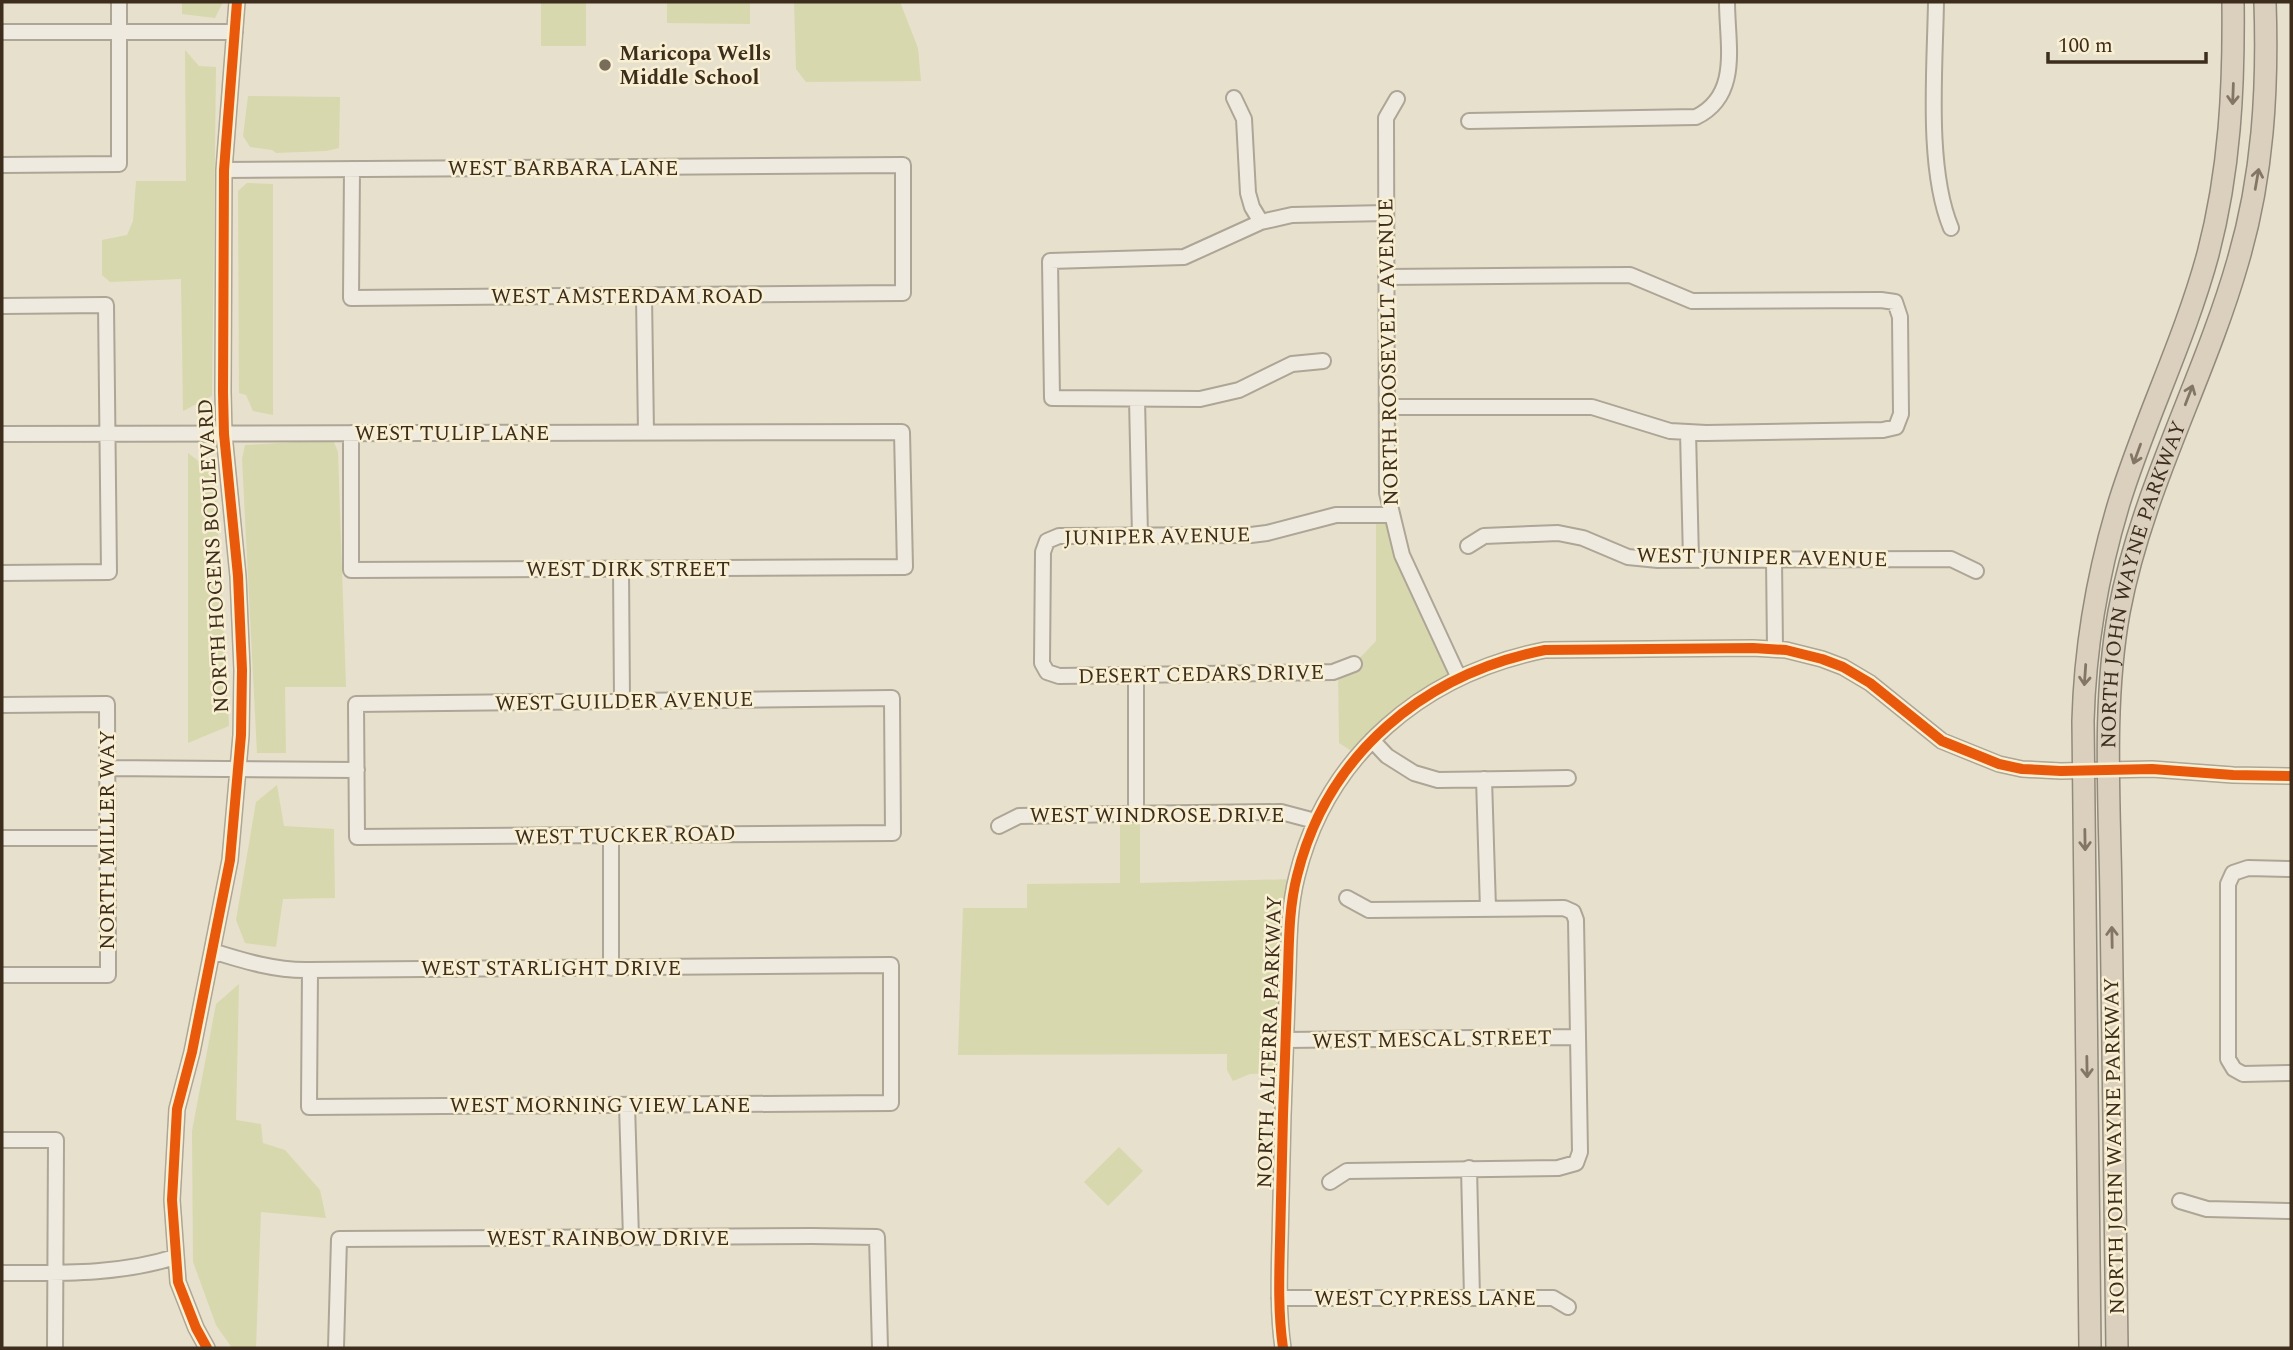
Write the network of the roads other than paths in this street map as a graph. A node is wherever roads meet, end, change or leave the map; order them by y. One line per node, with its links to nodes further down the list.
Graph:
1 (119, 2): 8 (street)
2 (237, 2): 9 (street, NORTH HOGENS BOULEVARD)
3 (1727, 2): 12 (street)
4 (1936, 2): 18 (street)
5 (2233, 2): 53 (highway, NORTH JOHN WAYNE PARKWAY, one-way to 53)
6 (2265, 2): 52 (highway, NORTH JOHN WAYNE PARKWAY, one-way to 6)
7 (2, 32): 8 (street)
8 (119, 32): 9 (street); 13 (street)
9 (234, 32): 15 (street, NORTH HOGENS BOULEVARD)
10 (1234, 98): 17 (street)
11 (1397, 99): 16 (street, NORTH ROOSEVELT AVENUE)
12 (1469, 121)
13 (2, 165)
14 (352, 169): 15 (street, WEST BARBARA LANE); 20 (street, WEST BARBARA LANE); 21 (street, WEST AMSTERDAM ROAD)
15 (224, 170): 31 (street, NORTH HOGENS BOULEVARD)
16 (1386, 213): 17 (street); 19 (street, NORTH ROOSEVELT AVENUE)
17 (1261, 222): 24 (street)
18 (1951, 228)
19 (1386, 277): 25 (street, NORTH ROOSEVELT AVENUE); 26 (street)
20 (903, 293): 21 (street, WEST AMSTERDAM ROAD)
21 (644, 296): 28 (street)
22 (2, 306): 30 (street)
23 (1323, 360): 24 (street)
24 (1137, 399): 33 (street)
25 (1387, 407): 26 (street); 32 (street, NORTH ROOSEVELT AVENUE)
26 (1688, 432): 35 (street)
27 (351, 433): 28 (street, WEST TULIP LANE); 31 (street, WEST TULIP LANE); 38 (street, WEST DIRK STREET)
28 (646, 433): 37 (street, WEST TULIP LANE)
29 (2, 434): 30 (street, WEST TULIP LANE)
30 (108, 434): 31 (street, WEST TULIP LANE); 40 (street)
31 (225, 434): 50 (street, NORTH HOGENS BOULEVARD)
32 (1391, 515): 33 (street, JUNIPER AVENUE); 45 (street, NORTH ROOSEVELT AVENUE)
33 (1140, 536): 43 (street, JUNIPER AVENUE)
34 (1468, 546): 35 (street, WEST JUNIPER AVENUE)
35 (1691, 559): 36 (street, WEST JUNIPER AVENUE)
36 (1774, 559): 39 (street, WEST JUNIPER AVENUE); 41 (street)
37 (905, 567): 38 (street, WEST DIRK STREET)
38 (621, 569): 46 (street)
39 (1976, 571)
40 (2, 573)
41 (1775, 648): 45 (street, NORTH ALTERRA PARKWAY); 53 (street, NORTH ALTERRA PARKWAY)
42 (1354, 664): 44 (street, DESERT CEDARS DRIVE)
43 (1048, 673): 44 (street, DESERT CEDARS DRIVE)
44 (1136, 675): 57 (street)
45 (1460, 678): 48 (street, NORTH ALTERRA PARKWAY)
46 (622, 701): 51 (street, WEST GUILDER AVENUE); 60 (street, WEST GUILDER AVENUE)
47 (2, 705): 49 (street, NORTH MILLER WAY)
48 (1372, 740): 56 (street); 58 (street, NORTH ALTERRA PARKWAY)
49 (107, 768): 50 (street); 63 (street, NORTH MILLER WAY)
50 (238, 769): 51 (street); 67 (street, NORTH HOGENS BOULEVARD)
51 (357, 770): 61 (street, WEST TUCKER ROAD)
52 (2110, 770): 53 (street, NORTH ALTERRA PARKWAY); 54 (street, NORTH ALTERRA PARKWAY); 94 (highway, NORTH JOHN WAYNE PARKWAY, one-way to 52)
53 (2083, 772): 93 (highway, NORTH JOHN WAYNE PARKWAY, one-way to 93)
54 (2291, 776)
55 (1568, 778): 56 (street)
56 (1484, 779): 66 (street)
57 (1136, 814): 58 (street, WEST WINDROSE DRIVE); 59 (street, WEST WINDROSE DRIVE)
58 (1315, 821): 72 (street, NORTH ALTERRA PARKWAY)
59 (999, 826)
60 (893, 832): 61 (street, WEST TUCKER ROAD)
61 (611, 835): 68 (street)
62 (2, 838): 63 (street)
63 (107, 838): 70 (street, NORTH MILLER WAY)
64 (2291, 869): 73 (street)
65 (1347, 898): 66 (street)
66 (1488, 909): 71 (street)
67 (212, 951): 69 (street, WEST STARLIGHT DRIVE); 82 (street, NORTH HOGENS BOULEVARD)
68 (611, 968): 69 (street, WEST STARLIGHT DRIVE); 74 (street, WEST STARLIGHT DRIVE)
69 (310, 970): 75 (street, WEST MORNING VIEW LANE)
70 (2, 975)
71 (1578, 1037): 72 (street, WEST MESCAL STREET); 77 (street)
72 (1285, 1040): 86 (street, NORTH ALTERRA PARKWAY)
73 (2291, 1073)
74 (891, 1103): 75 (street, WEST MORNING VIEW LANE)
75 (627, 1105): 81 (street)
76 (2, 1140): 83 (street)
77 (1469, 1168): 78 (street); 85 (street)
78 (1330, 1182)
79 (2180, 1201): 80 (street)
80 (2291, 1211)
81 (631, 1238): 90 (street, WEST RAINBOW DRIVE); 91 (street, WEST RAINBOW DRIVE)
82 (175, 1257): 83 (street); 89 (street, NORTH HOGENS BOULEVARD)
83 (56, 1272): 84 (street); 88 (street)
84 (2, 1273)
85 (1472, 1297): 86 (street, WEST CYPRESS LANE); 87 (street, WEST CYPRESS LANE)
86 (1279, 1298): 92 (street, NORTH ALTERRA PARKWAY)
87 (1569, 1307)
88 (55, 1348)
89 (207, 1348)
90 (336, 1348)
91 (880, 1348)
92 (1283, 1348)
93 (2091, 1348)
94 (2117, 1348)

